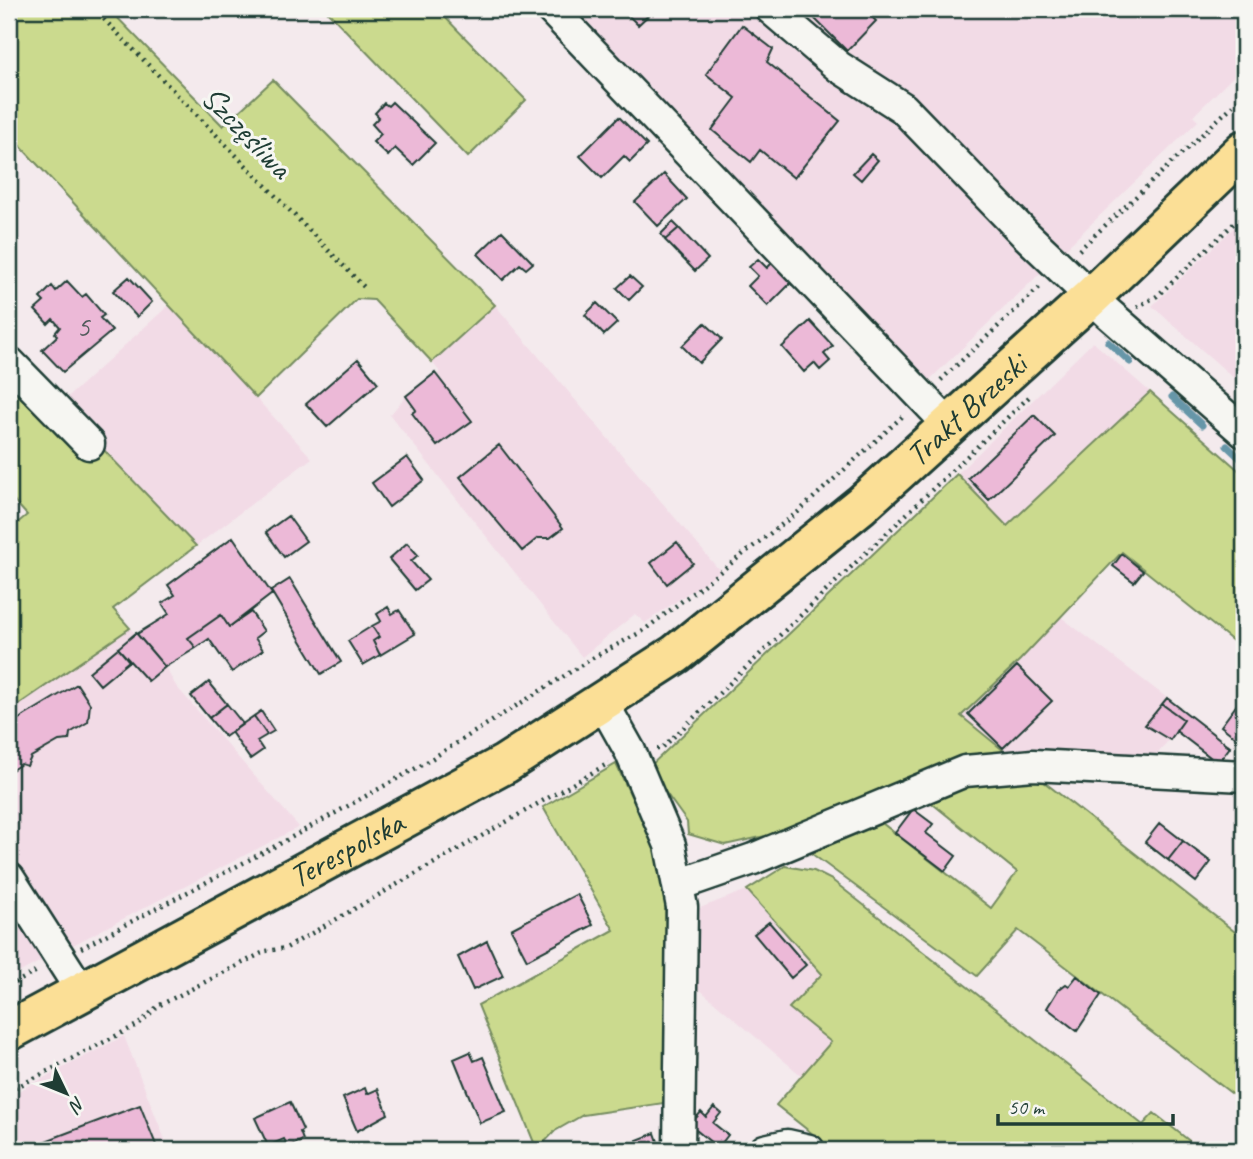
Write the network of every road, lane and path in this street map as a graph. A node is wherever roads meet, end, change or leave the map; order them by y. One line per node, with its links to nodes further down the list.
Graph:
1 (94, 9): 7 (path, Szczęśliwa)
2 (551, 9): 10 (street)
3 (771, 9): 6 (street)
4 (1244, 95): 6 (path)
5 (1244, 150): 8 (main road, Trakt Brzeski)
6 (1060, 268): 8 (street); 10 (path)
7 (366, 289)
8 (1091, 297): 11 (main road, Trakt Brzeski); 12 (street)
9 (9, 362): 13 (street)
10 (922, 398): 11 (street); 21 (path)
11 (949, 425): 14 (main road, Trakt Brzeski)
12 (1244, 432)
13 (89, 444)
14 (676, 654): 15 (main road, Terespolska)
15 (603, 703): 20 (street); 23 (main road, Terespolska)
16 (1214, 773): 17 (street); 18 (street); 20 (street)
17 (1244, 776)
18 (1244, 799)
19 (9, 878): 21 (street)
20 (678, 885): 25 (street)
21 (62, 958): 22 (path); 23 (street)
22 (9, 986)
23 (82, 992): 24 (main road, Terespolska)
24 (9, 1031)
25 (679, 1150)
26 (765, 1150): 27 (street)
27 (809, 1150)

